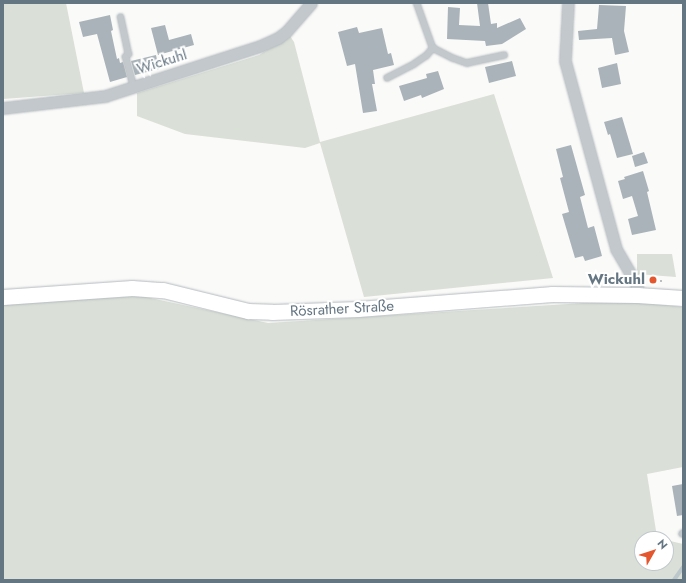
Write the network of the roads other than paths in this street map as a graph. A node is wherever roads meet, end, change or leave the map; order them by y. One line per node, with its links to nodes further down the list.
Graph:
1 (311, 3): 8 (street, Wickuhl)
2 (417, 3): 5 (lane)
3 (568, 3): 10 (street)
4 (121, 17): 8 (lane)
5 (433, 48): 6 (lane); 7 (lane)
6 (504, 55)
7 (387, 78)
8 (134, 87): 9 (street, Wickuhl)
9 (3, 108)
10 (637, 294): 11 (street, Rösrather Straße); 12 (street, Rösrather Straße)
11 (3, 297)
12 (683, 298)

